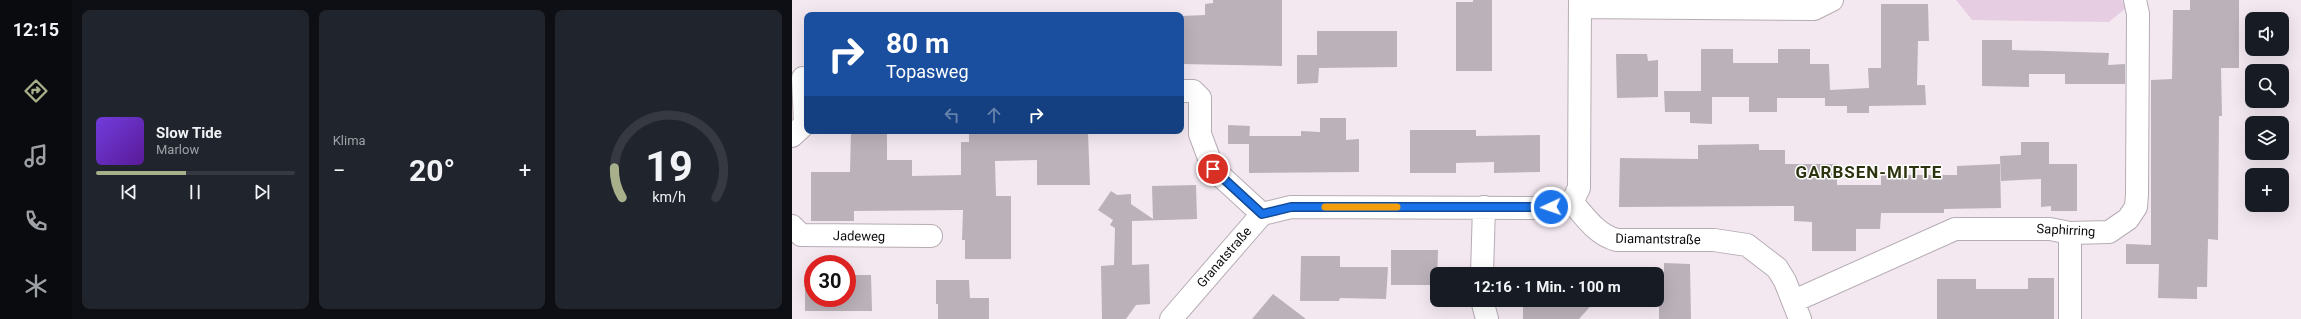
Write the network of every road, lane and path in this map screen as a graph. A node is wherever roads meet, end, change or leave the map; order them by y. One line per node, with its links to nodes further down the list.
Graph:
1 (1832, 0): 3 (street)
2 (2135, 0): 13 (street, Saphirring)
3 (1580, 4): 9 (street)
4 (803, 78): 6 (street)
5 (1184, 91): 11 (street)
6 (804, 101)
7 (804, 125): 8 (street)
8 (792, 136)
9 (1572, 202): 10 (street); 17 (street, Diamantstraße)
10 (1484, 207): 11 (street); 15 (street)
11 (1262, 214): 18 (street, Granatstraße)
12 (792, 226): 14 (street, Jadeweg)
13 (2070, 233): 17 (street, Saphirring); 20 (street)
14 (931, 236)
15 (1482, 267)
16 (1484, 307): 19 (street)
17 (1797, 310)
18 (1171, 319)
19 (1487, 319)
20 (2070, 319)

